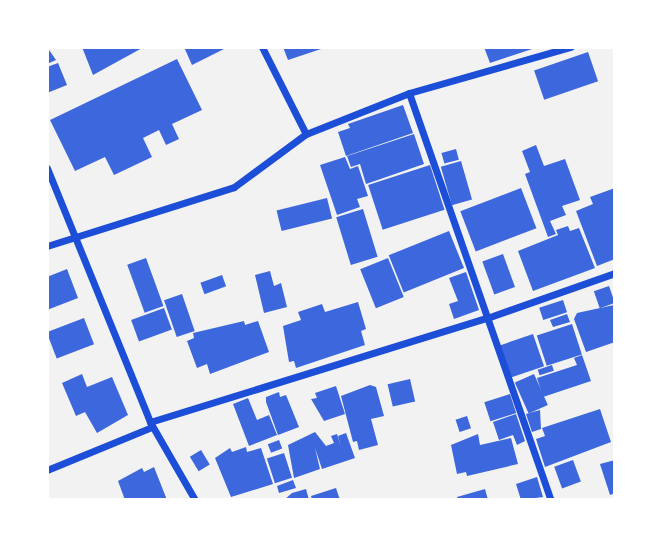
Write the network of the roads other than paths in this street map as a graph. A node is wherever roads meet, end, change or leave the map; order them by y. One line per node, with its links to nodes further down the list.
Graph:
1 (262, 47): 4 (street)
2 (571, 47): 3 (street)
3 (409, 93): 4 (street); 9 (street)
4 (306, 134): 6 (street)
5 (47, 168): 6 (street)
6 (76, 238): 7 (street); 10 (street)
7 (47, 246)
8 (615, 274): 9 (street)
9 (487, 318): 10 (street); 13 (street)
10 (151, 425): 11 (street); 12 (street)
11 (47, 470)
12 (195, 500)
13 (551, 500)

